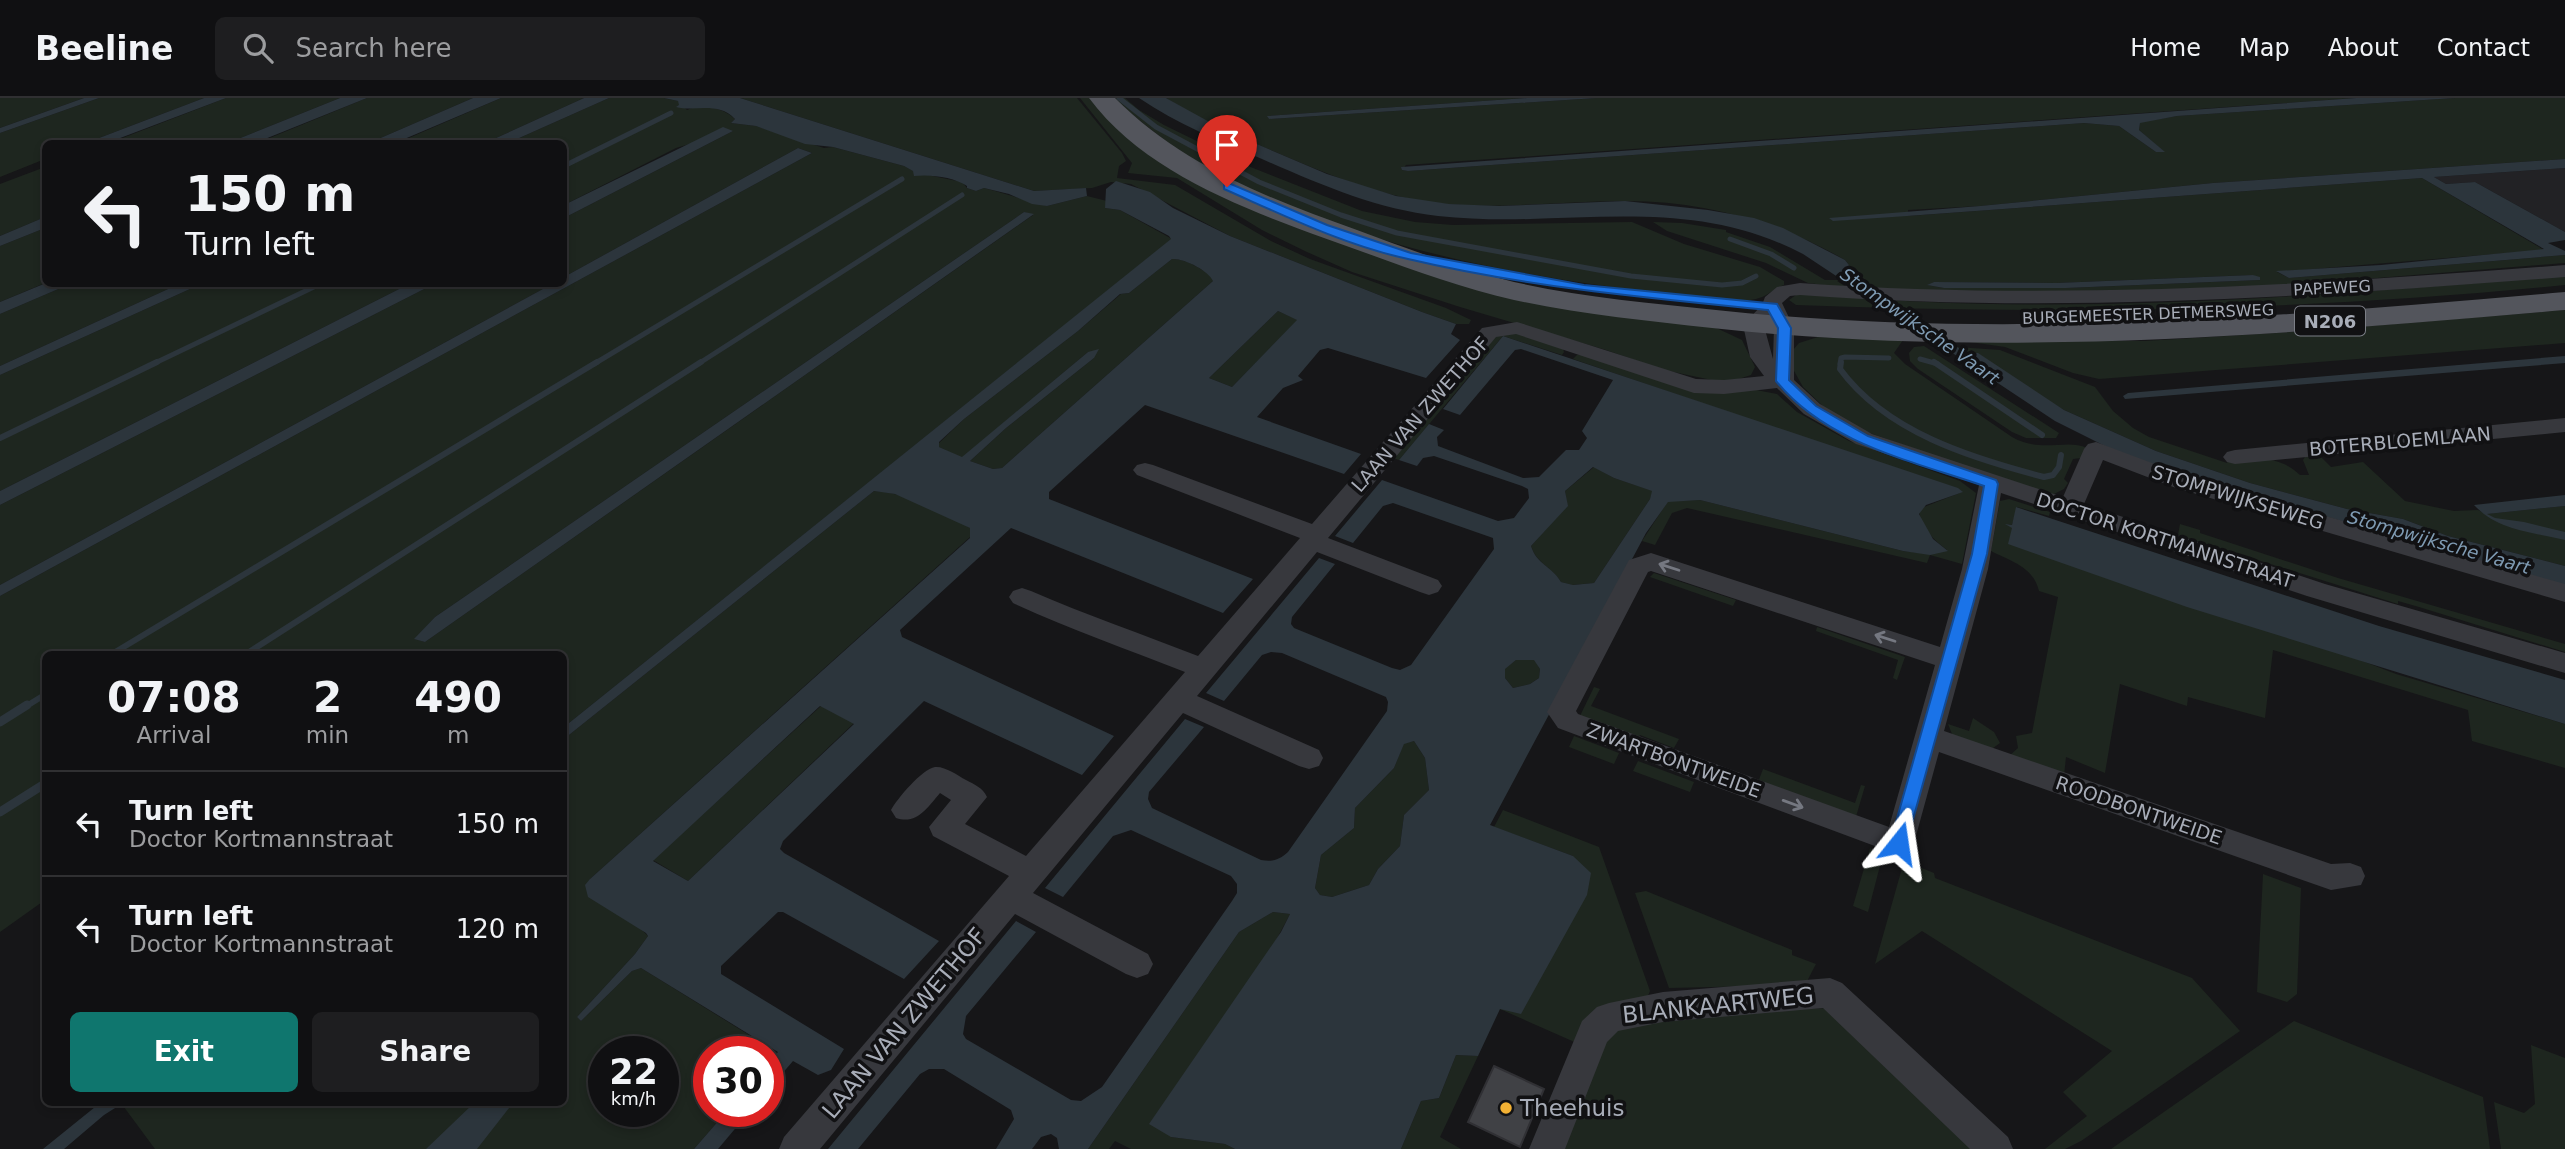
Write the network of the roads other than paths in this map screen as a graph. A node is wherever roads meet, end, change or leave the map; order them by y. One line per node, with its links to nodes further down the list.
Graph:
1 (1101, 98): 6 (main road, N206)
2 (2565, 271): 5 (street, PAPEWEG)
3 (2565, 290): 7 (main road, BURGEMEESTER DETMERSWEG / N206)
4 (2565, 301): 7 (main road, BURGEMEESTER DETMERSWEG / N206)
5 (1879, 305): 6 (main road, BURGEMEESTER DETMERSWEG / N206); 6 (street, PAPEWEG); 7 (main road, BURGEMEESTER DETMERSWEG / N206)
6 (1770, 320): 7 (main road, BURGEMEESTER DETMERSWEG / N206); 8 (street); 8 (street, DOCTOR KORTMANNSTRAAT)
7 (1909, 326)
8 (1783, 381): 12 (street, DOCTOR KORTMANNSTRAAT); 14 (street, LAAN VAN ZWETHOF)
9 (2565, 425): 10 (street, BOTERBLOEMLAAN)
10 (2235, 457)
11 (1145, 470): 14 (street)
12 (1991, 484): 13 (street, DOCTOR KORTMANNSTRAAT); 18 (street)
13 (2070, 508): 16 (street, STOMPWIJKSEWEG); 19 (street, DOCTOR KORTMANNSTRAAT)
14 (1314, 538): 15 (street); 20 (street, LAAN VAN ZWETHOF)
15 (1429, 586)
16 (2565, 593)
17 (1022, 597): 20 (street)
18 (1950, 660): 22 (street); 22 (street, ZWARTBONTWEIDE, one-way to 22)
19 (2565, 663)
20 (1203, 669): 21 (street, LAAN VAN ZWETHOF)
21 (1178, 699): 23 (street); 26 (street, LAAN VAN ZWETHOF)
22 (1928, 737): 25 (street, ROODBONTWEIDE)
23 (1309, 758)
24 (906, 810): 26 (street)
25 (2350, 876)
26 (1021, 885): 27 (street); 28 (street, LAAN VAN ZWETHOF)
27 (1137, 964)
28 (797, 1149)
29 (1547, 1149): 30 (street, BLANKAARTWEG)
30 (1994, 1149)

